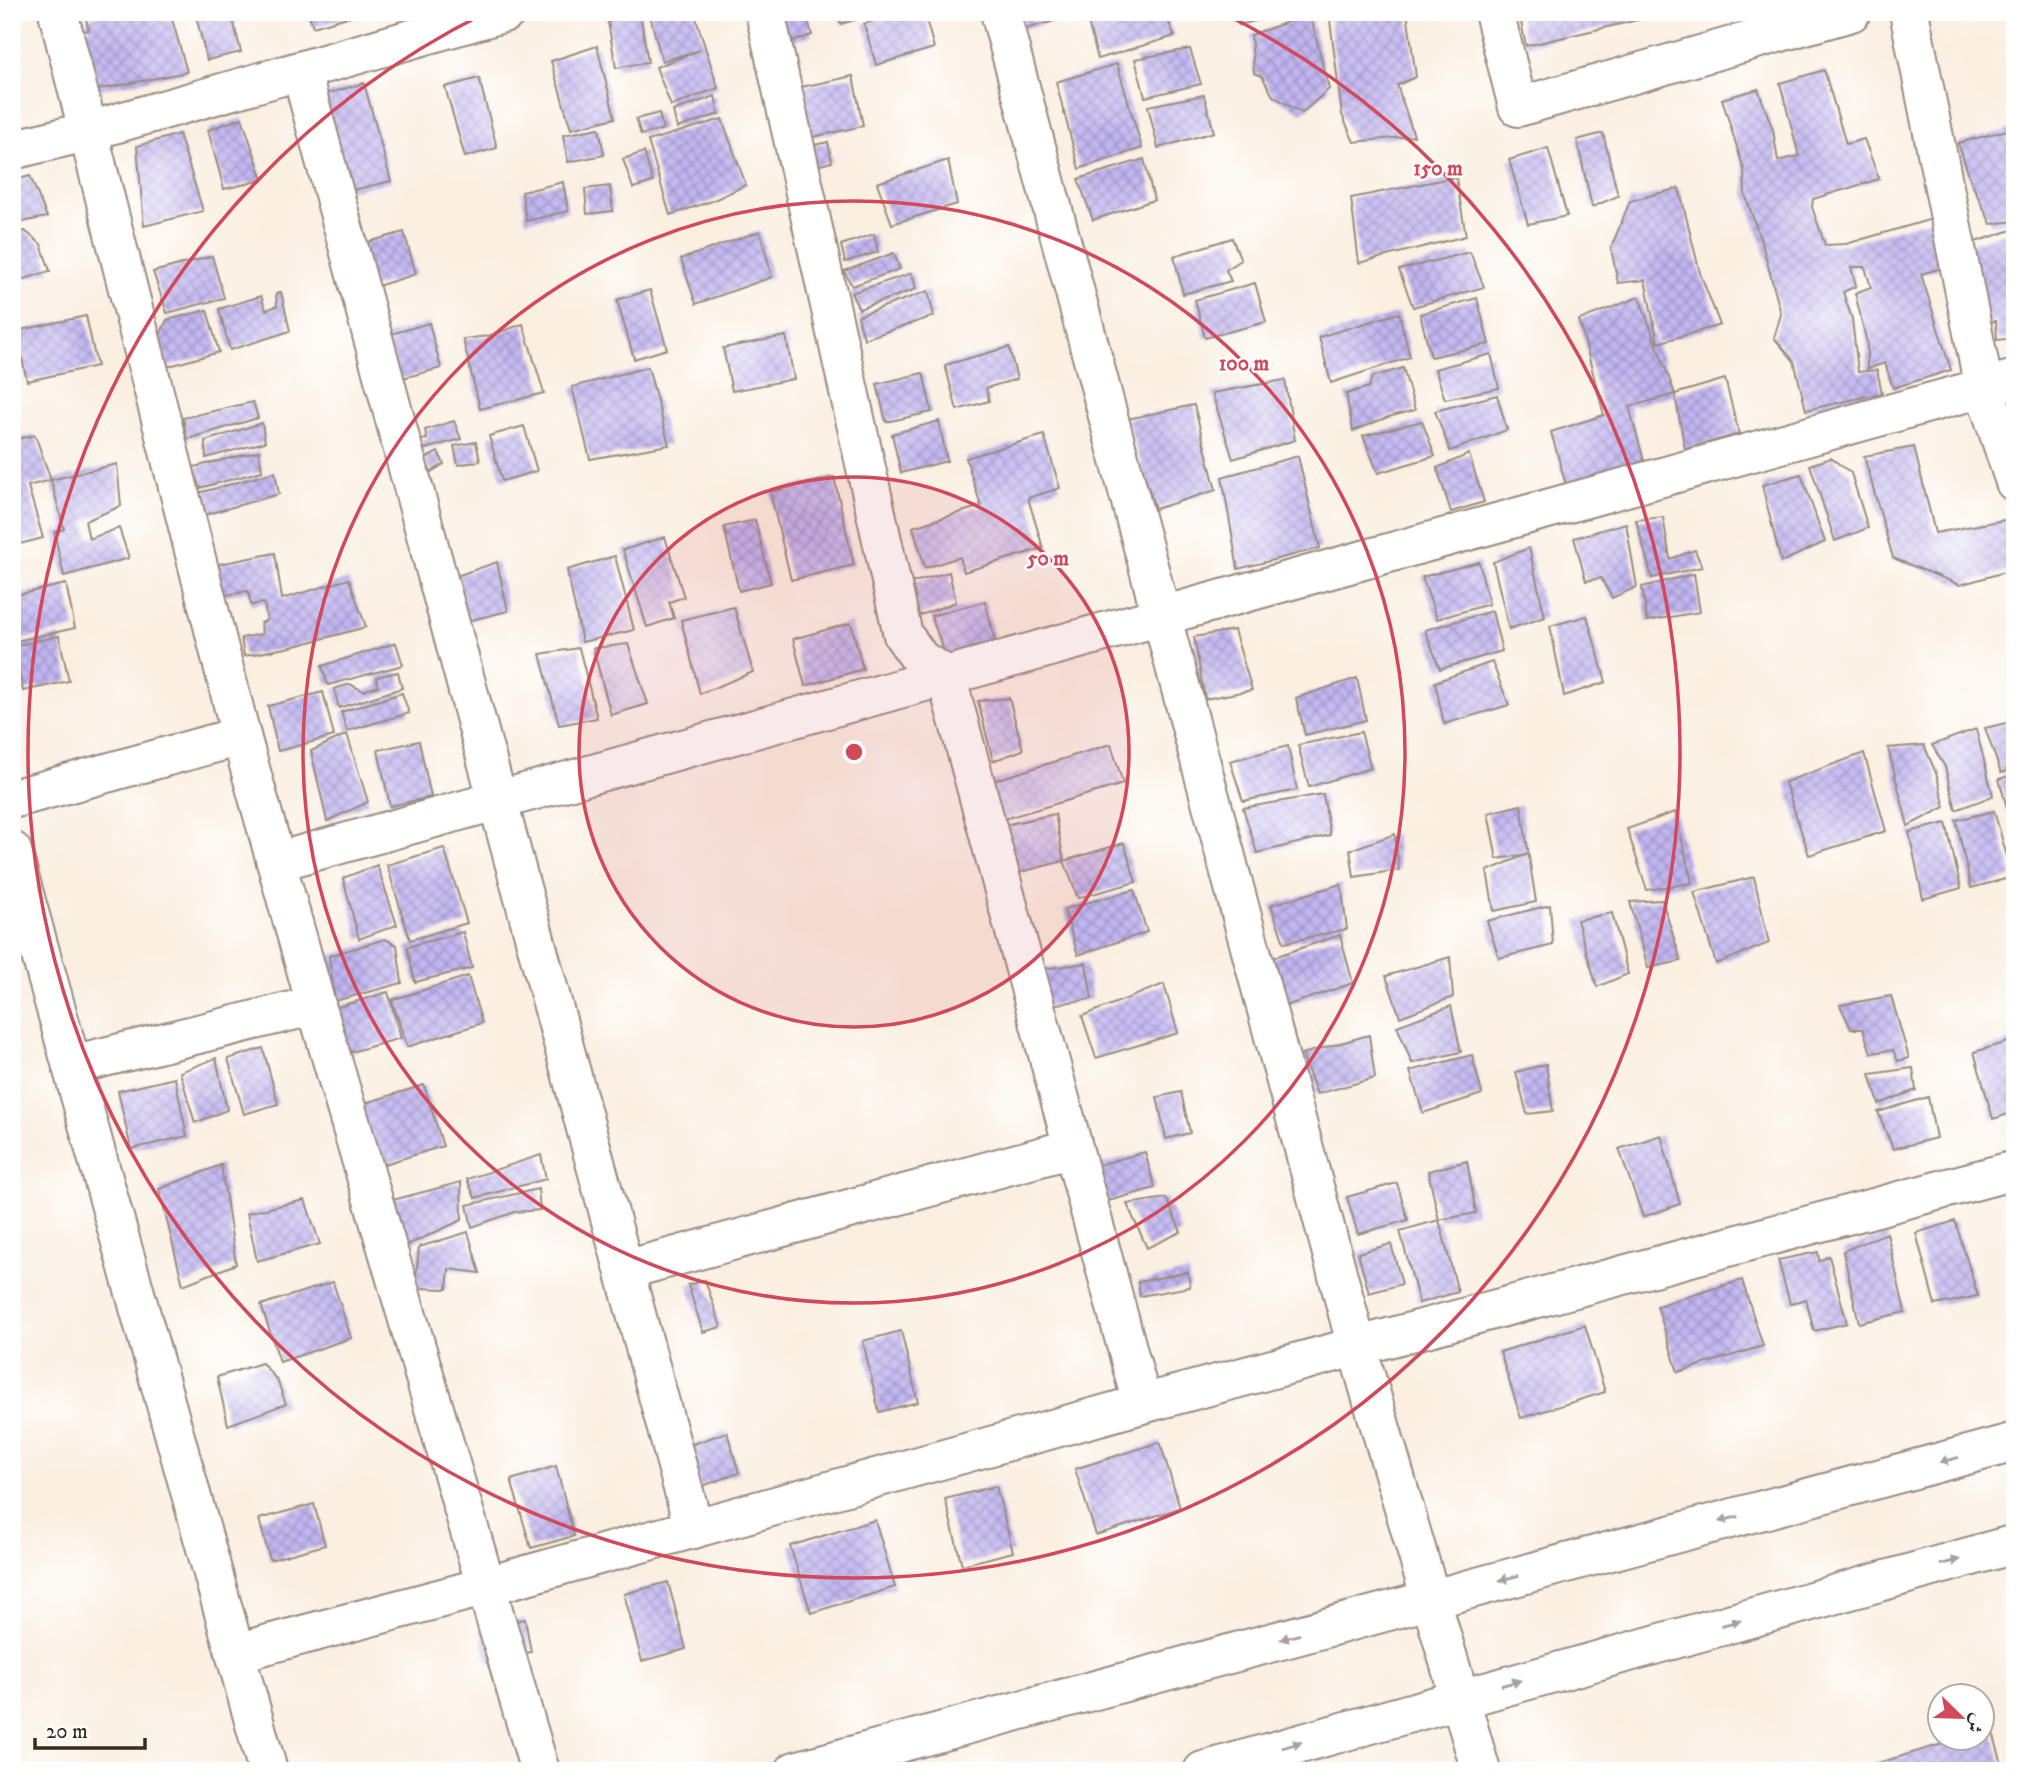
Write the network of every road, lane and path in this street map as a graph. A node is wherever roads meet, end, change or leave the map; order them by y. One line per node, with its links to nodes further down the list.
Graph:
1 (58, 12): 9 (street)
2 (506, 12): 8 (street)
3 (765, 12): 14 (street)
4 (1000, 12): 13 (street)
5 (1494, 12): 6 (street)
6 (1851, 12)
7 (1909, 12): 11 (street)
8 (301, 71): 9 (street); 17 (street)
9 (89, 131): 10 (street); 15 (street)
10 (12, 150)
11 (1999, 383): 12 (street); 13 (street)
12 (2015, 482)
13 (1162, 614): 14 (street); 25 (street)
14 (946, 675): 17 (street); 22 (street)
15 (241, 736): 16 (street); 19 (street)
16 (12, 799)
17 (498, 800): 19 (street); 24 (street)
18 (12, 851): 21 (street)
19 (276, 862): 20 (street)
20 (316, 1005): 21 (street); 30 (street)
21 (72, 1065): 32 (street)
22 (1073, 1148): 24 (street); 26 (street)
23 (2015, 1170): 25 (street)
24 (625, 1270): 28 (street)
25 (1357, 1348): 26 (street); 31 (street)
26 (1143, 1404): 28 (street)
27 (2015, 1443): 31 (street, one-way to 31)
28 (694, 1529): 30 (street)
29 (2015, 1544): 33 (street, one-way to 29)
30 (487, 1586): 32 (street); 35 (street)
31 (1432, 1599): 33 (street); 36 (street, one-way to 36)
32 (236, 1653): 34 (street)
33 (1459, 1698): 37 (street, one-way to 33); 38 (street)
34 (268, 1771)
35 (540, 1771)
36 (795, 1771)
37 (1203, 1771)
38 (1480, 1771)

